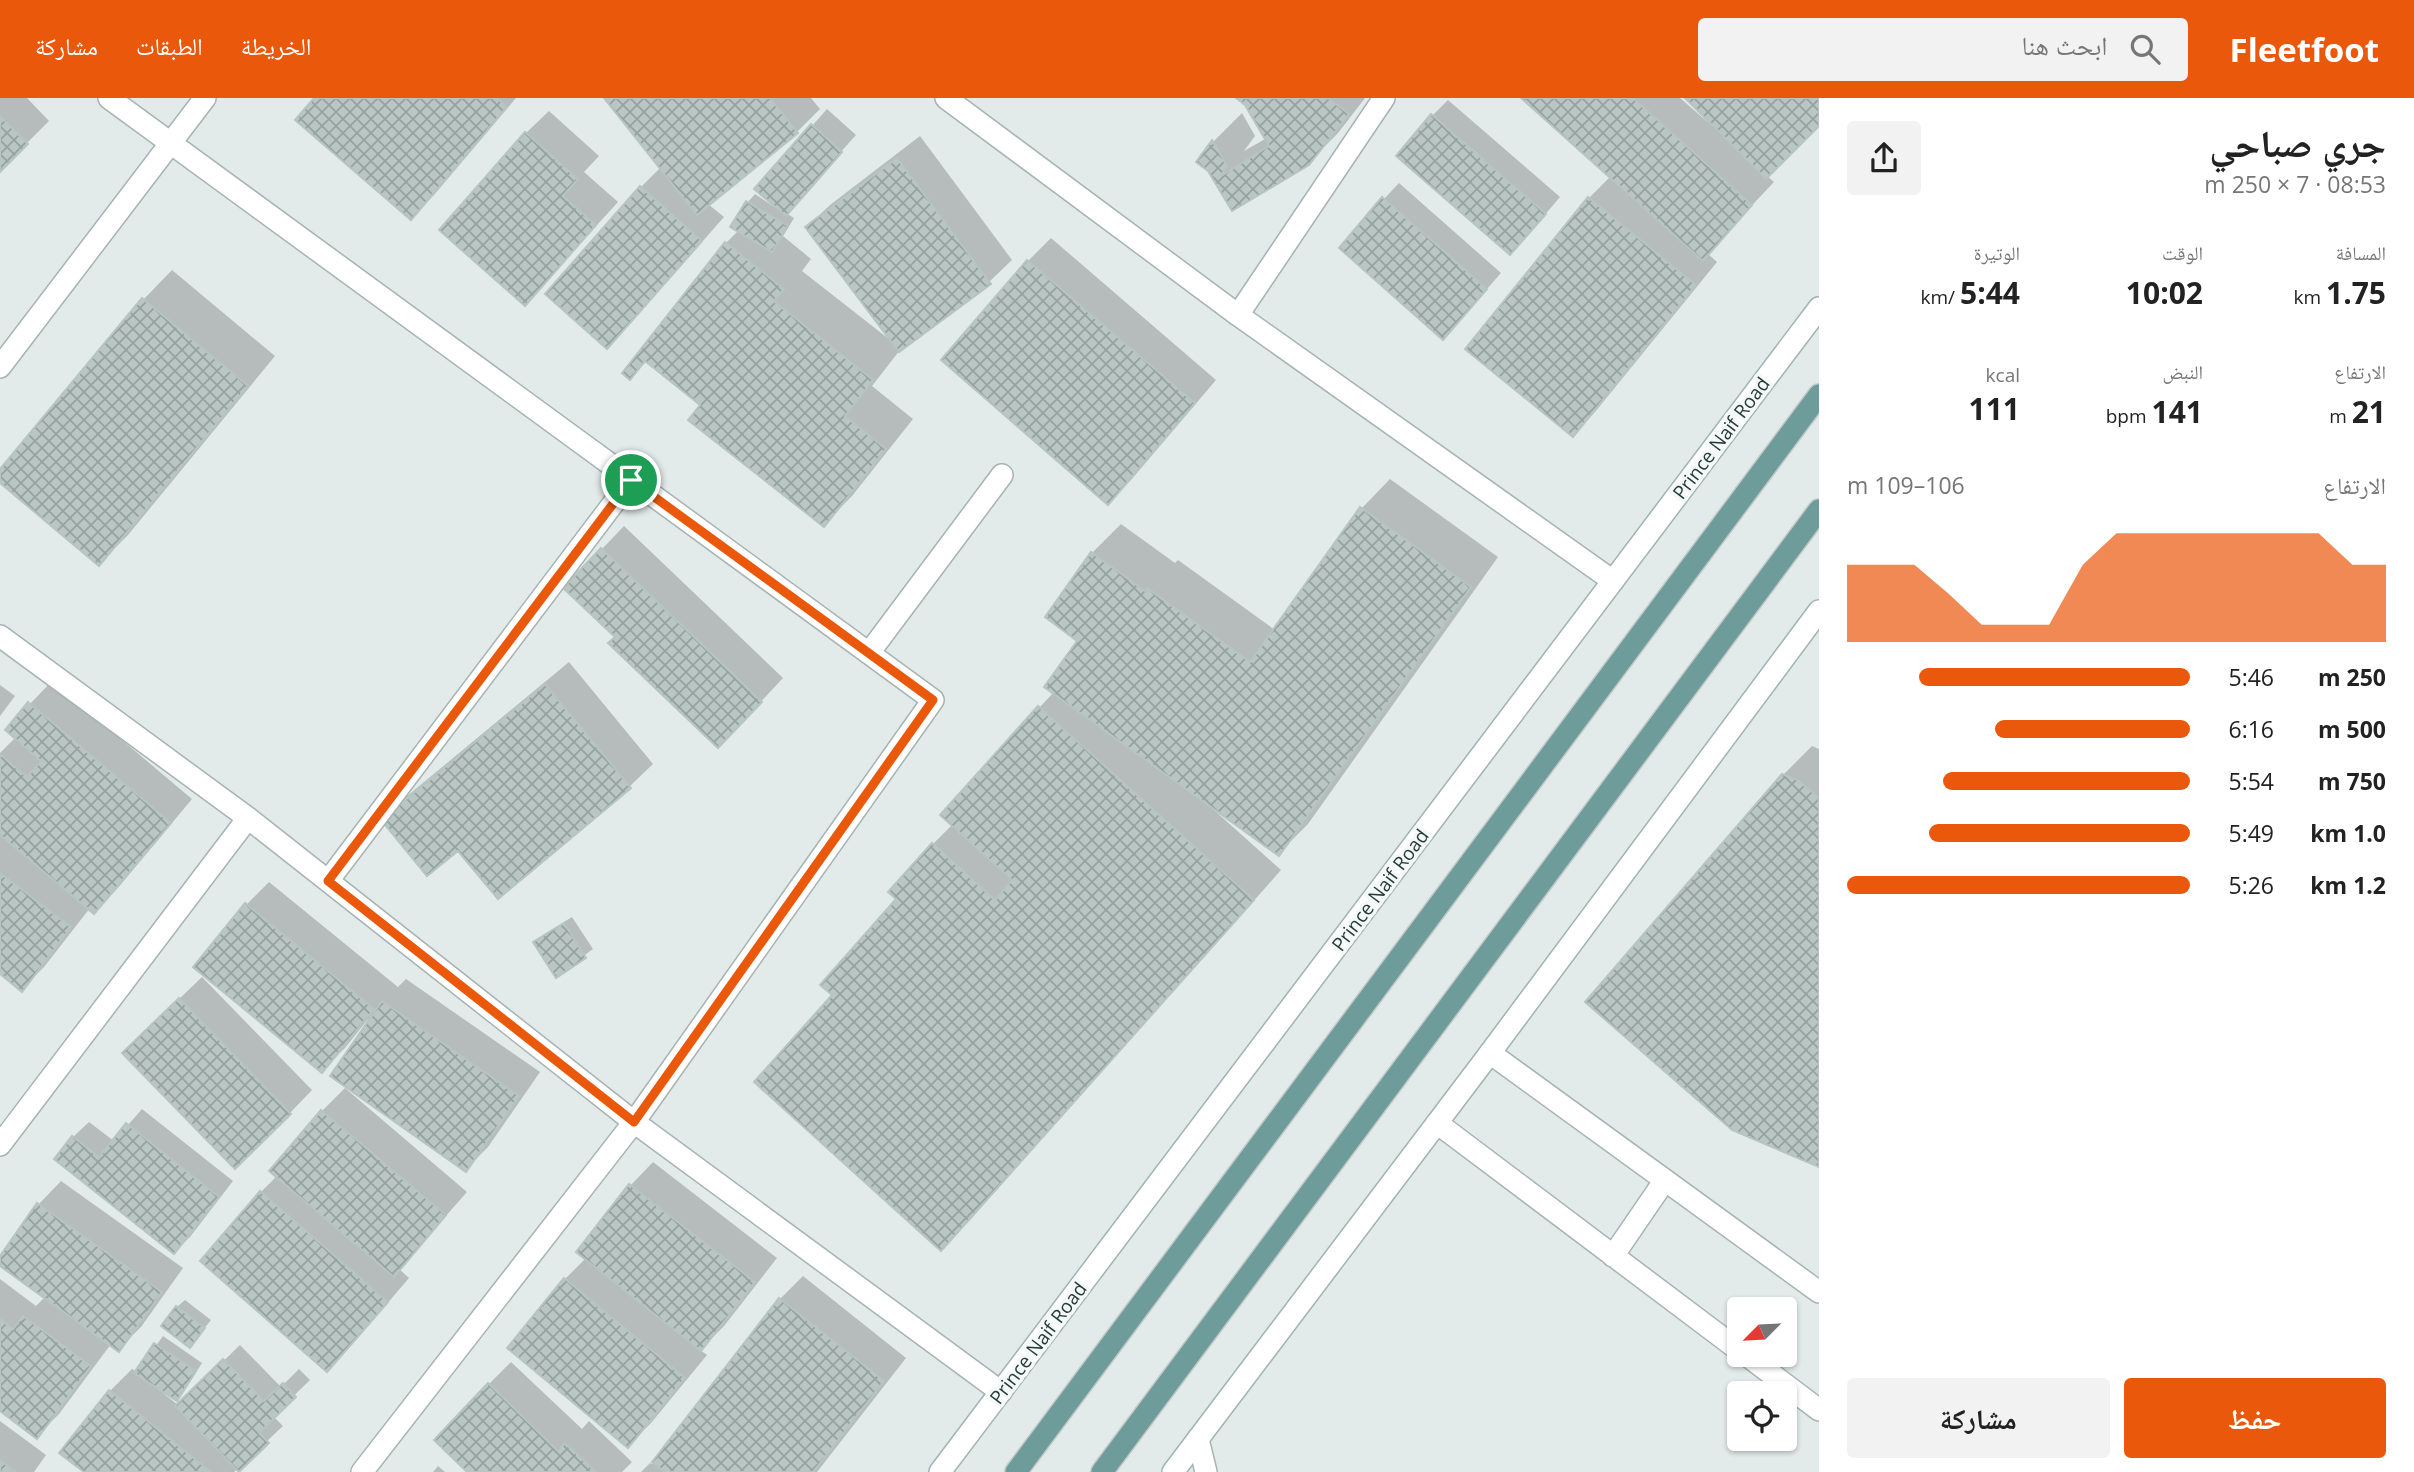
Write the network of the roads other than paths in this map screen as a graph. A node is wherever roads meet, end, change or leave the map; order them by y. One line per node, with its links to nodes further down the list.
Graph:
1 (108, 98): 5 (street)
2 (205, 98): 5 (street)
3 (946, 98): 7 (street)
4 (1384, 98): 7 (street)
5 (170, 144): 8 (street); 11 (street)
6 (1819, 309): 13 (street, Prince Naif Road)
7 (1238, 315): 13 (street)
8 (0, 367)
9 (1819, 395): 33 (main road)
10 (1002, 475): 16 (street)
11 (631, 480): 16 (street); 18 (street)
12 (1819, 510): 34 (main road)
13 (1613, 581): 28 (street, Prince Naif Road)
14 (1819, 611): 19 (street)
15 (0, 636): 17 (street)
16 (869, 653): 20 (street)
17 (247, 818): 18 (street); 22 (street)
18 (328, 881): 20 (street)
19 (1490, 1053): 21 (street); 23 (street)
20 (634, 1122): 28 (street); 31 (street)
21 (1437, 1123): 24 (street); 30 (street)
22 (0, 1145)
23 (1665, 1180): 24 (street); 25 (street)
24 (1614, 1256): 26 (street)
25 (1819, 1292)
26 (1727, 1341)
27 (1762, 1367): 29 (street)
28 (1001, 1392): 32 (street, Prince Naif Road)
29 (1819, 1410)
30 (1198, 1439): 35 (street); 36 (street)
31 (362, 1472)
32 (940, 1472)
33 (1016, 1472)
34 (1102, 1472)
35 (1173, 1472)
36 (1206, 1472)

